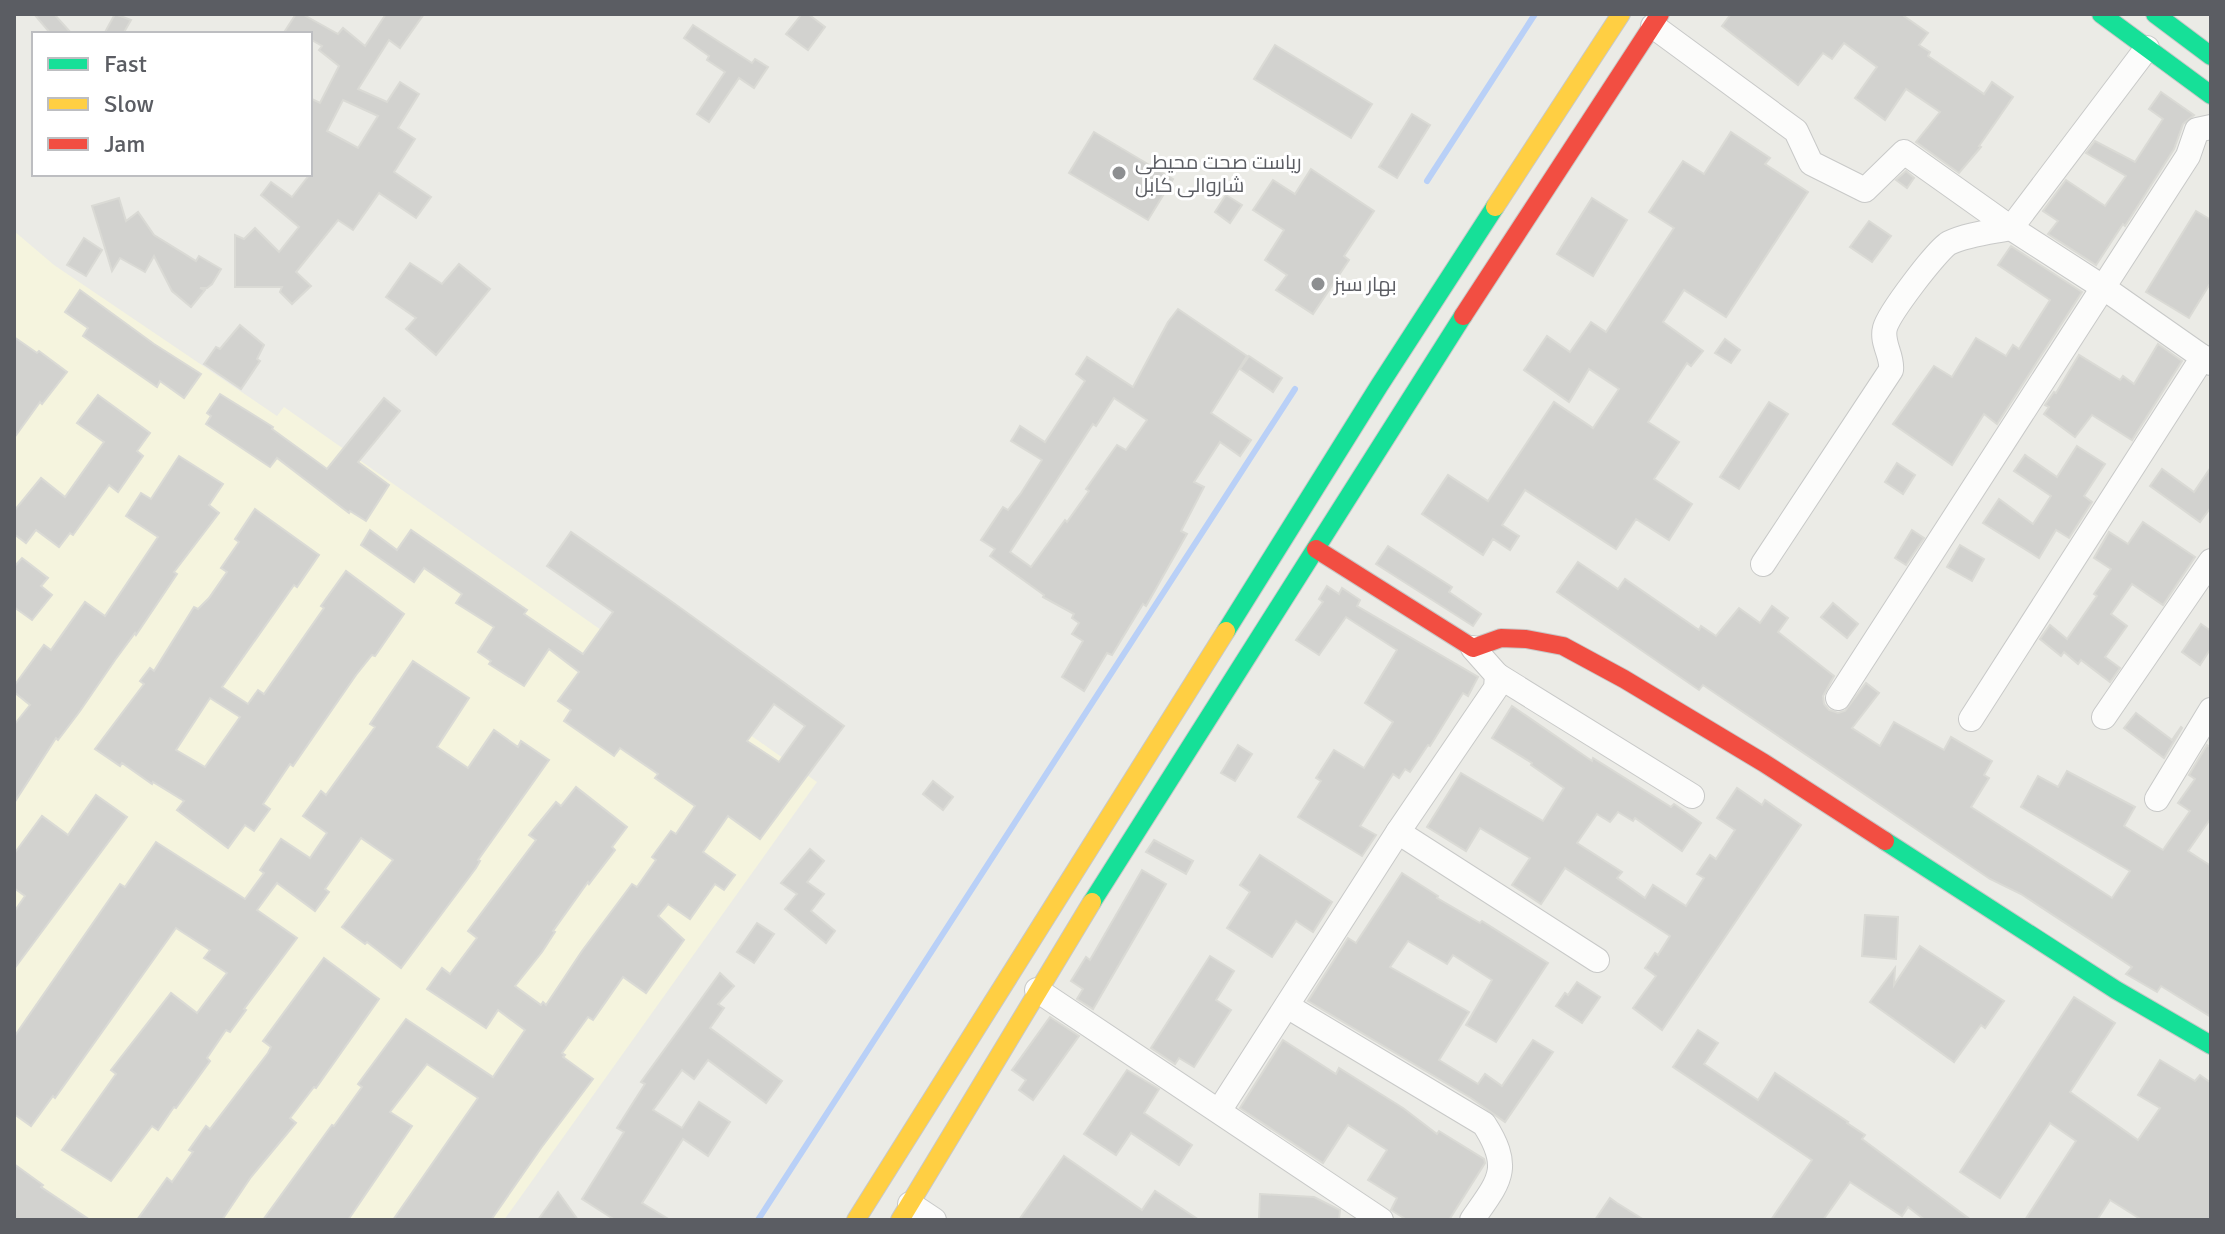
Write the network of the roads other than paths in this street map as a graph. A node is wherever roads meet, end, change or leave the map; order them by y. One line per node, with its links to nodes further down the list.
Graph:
1 (1621, 14): 21 (main road)
2 (2101, 14): 5 (main road)
3 (2155, 14): 6 (main road)
4 (1657, 20): 9 (street); 12 (main road)
5 (2147, 48): 7 (main road); 9 (street)
6 (2211, 56)
7 (2211, 95)
8 (2211, 127): 10 (street)
9 (2011, 228): 10 (street); 14 (street)
10 (2104, 288): 11 (street); 17 (street)
11 (2207, 360): 20 (street)
12 (1316, 549): 15 (main road); 22 (main road)
13 (2211, 561): 19 (street)
14 (1763, 564)
15 (1473, 648): 16 (street); 31 (main road)
16 (1497, 675): 23 (street); 26 (street)
17 (1838, 698)
18 (2211, 710): 24 (street)
19 (2104, 717)
20 (1971, 719)
21 (1160, 736): 22 (main road); 25 (main road)
22 (1186, 753): 27 (main road)
23 (1692, 796)
24 (2157, 799)
25 (1105, 823): 27 (main road); 34 (main road)
26 (1398, 832): 28 (street); 30 (street)
27 (1131, 840): 29 (main road)
28 (1597, 960)
29 (1037, 990): 32 (street); 33 (main road)
30 (1287, 1006): 32 (street); 37 (street)
31 (2211, 1045)
32 (1219, 1111): 36 (street)
33 (905, 1212): 35 (street)
34 (856, 1220)
35 (934, 1220)
36 (1381, 1220)
37 (1472, 1220)

